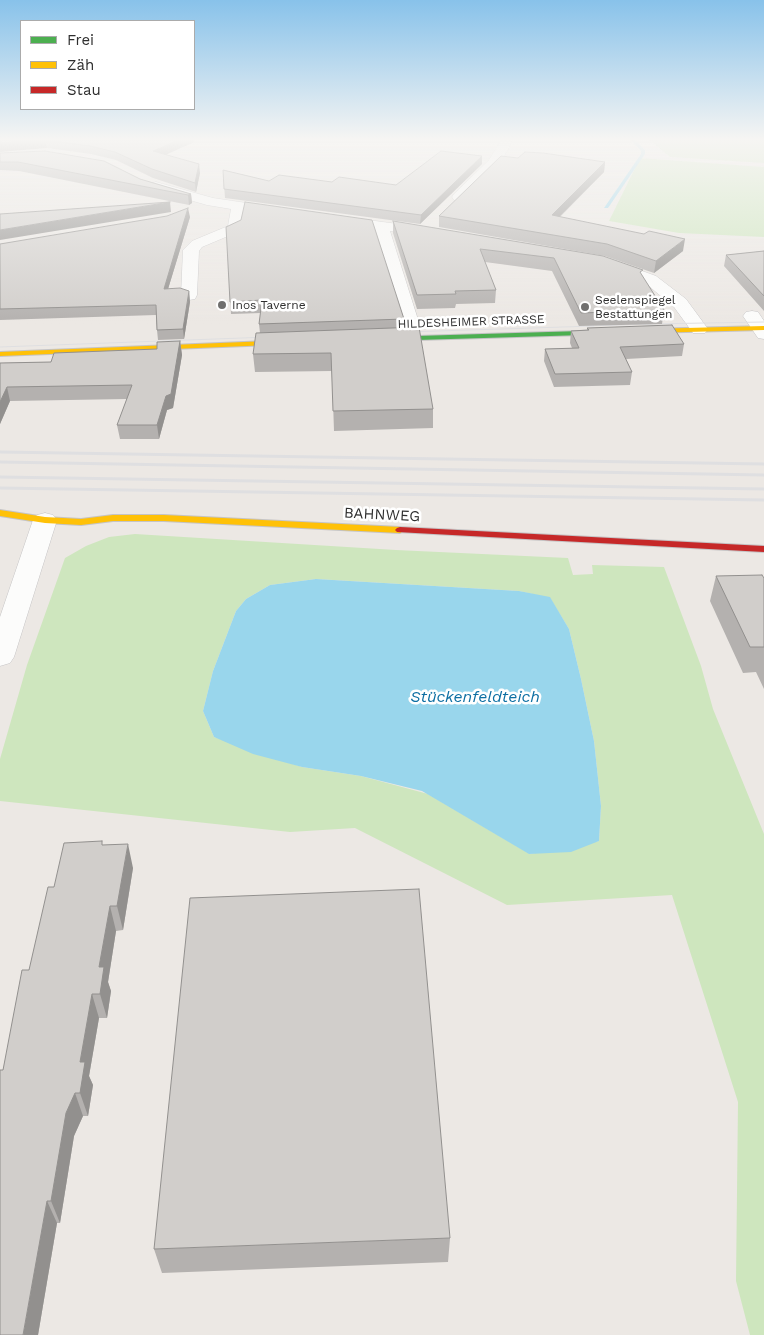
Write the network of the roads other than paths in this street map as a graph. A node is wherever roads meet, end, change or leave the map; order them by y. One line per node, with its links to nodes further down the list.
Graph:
1 (205, 200): 3 (street)
2 (456, 200): 4 (street)
3 (212, 202): 5 (street); 6 (street)
4 (451, 205)
5 (240, 206): 7 (street); 14 (street)
6 (192, 210)
7 (296, 214)
8 (324, 218): 10 (street)
9 (438, 218): 11 (street)
10 (381, 226): 11 (street); 18 (street)
11 (424, 231): 12 (street)
12 (443, 234)
13 (589, 260): 16 (street)
14 (189, 295)
15 (672, 318): 16 (street, HILDESHEIMER STRASSE)
16 (700, 321): 17 (street, HILDESHEIMER STRASSE); 19 (street, HILDESHEIMER STRASSE)
17 (758, 323)
18 (411, 326)
19 (376, 339)
20 (308, 342): 21 (street)
21 (0, 354)
22 (0, 513): 23 (street, BAHNWEG)
23 (45, 520): 24 (street, BAHNWEG); 25 (street)
24 (764, 549)
25 (0, 657)

